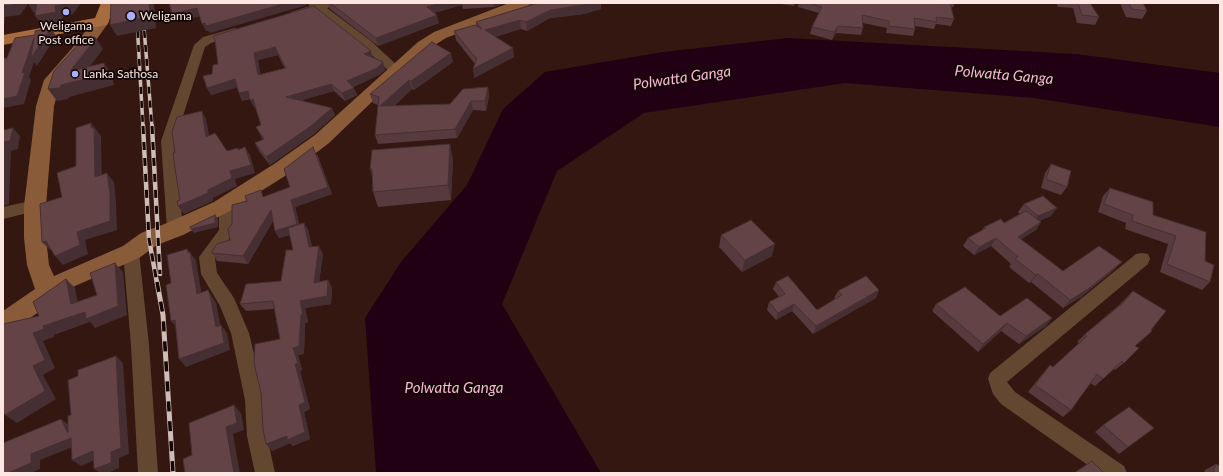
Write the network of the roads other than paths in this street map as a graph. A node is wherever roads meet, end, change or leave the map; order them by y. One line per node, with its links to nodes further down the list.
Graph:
1 (109, 3): 6 (main road)
2 (332, 3): 4 (street)
3 (523, 3): 9 (main road)
4 (316, 5): 5 (street); 9 (street)
5 (282, 18)
6 (101, 22): 8 (main road); 11 (main road)
7 (244, 29): 13 (street)
8 (3, 40)
9 (395, 70): 10 (main road)
10 (232, 201): 13 (main road); 19 (street)
11 (35, 206): 12 (street); 16 (main road)
12 (3, 214)
13 (175, 229): 14 (main road)
14 (131, 252): 16 (main road); 18 (street)
15 (1142, 259): 20 (street)
16 (48, 291): 17 (main road)
17 (3, 324)
18 (148, 473)
19 (264, 473)
20 (1117, 473)

